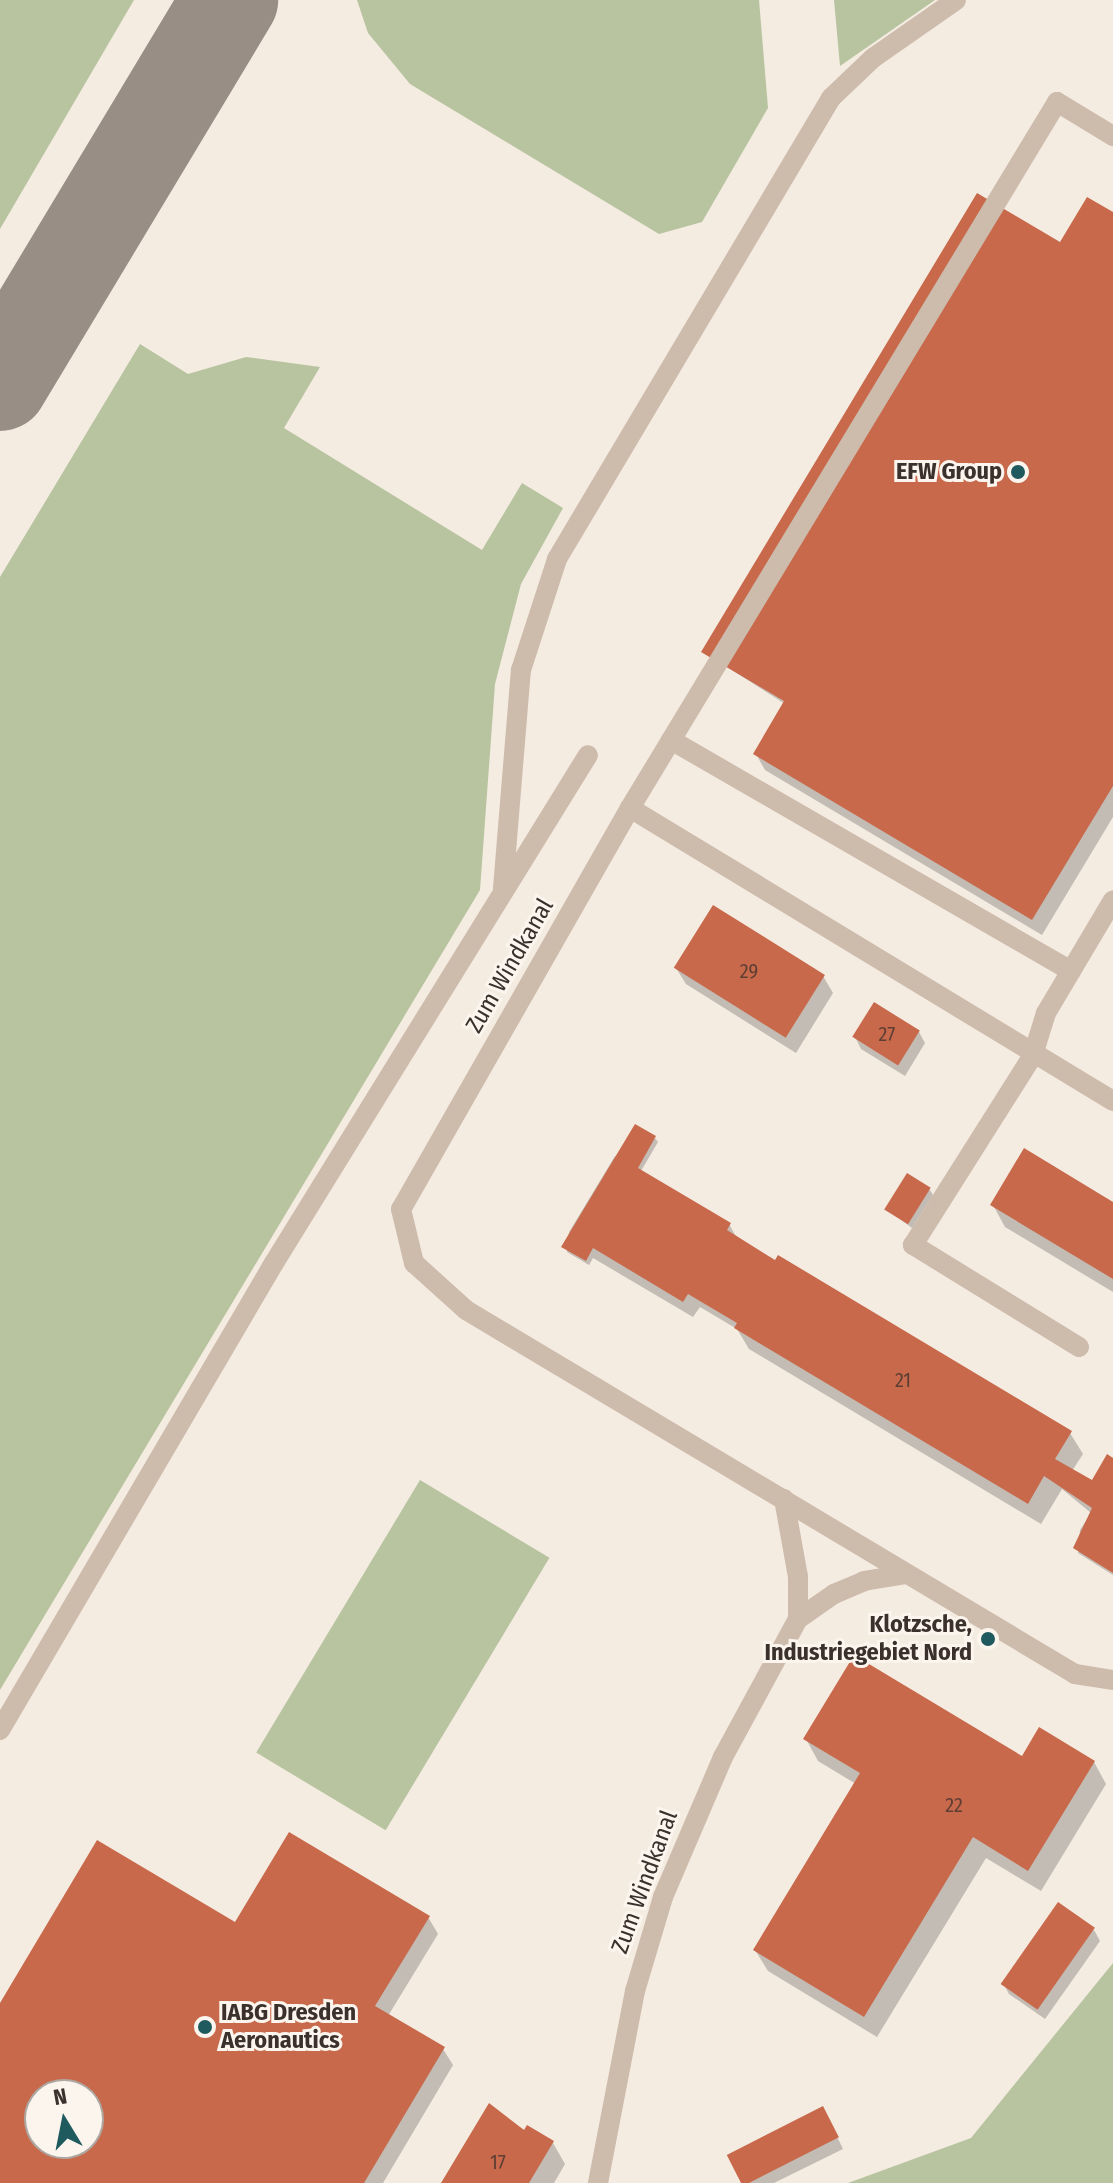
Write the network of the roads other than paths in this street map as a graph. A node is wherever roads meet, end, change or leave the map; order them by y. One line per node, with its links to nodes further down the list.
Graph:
1 (956, 0): 6 (street)
2 (1113, 136): 3 (street, Zum Windkanal)
3 (671, 740): 5 (street, Zum Windkanal); 8 (street)
4 (588, 755): 6 (street)
5 (630, 808): 9 (street); 12 (street, Zum Windkanal)
6 (503, 892): 16 (street)
7 (1113, 900): 8 (street)
8 (1071, 971): 9 (street)
9 (1033, 1055): 10 (street); 11 (street)
10 (1113, 1101)
11 (1079, 1347)
12 (784, 1499): 13 (street, Zum Windkanal); 14 (street, Zum Windkanal)
13 (906, 1574): 14 (street, Zum Windkanal); 15 (street, Zum Windkanal)
14 (798, 1619): 17 (street, Zum Windkanal)
15 (1113, 1680)
16 (0, 1730)
17 (598, 2183)

